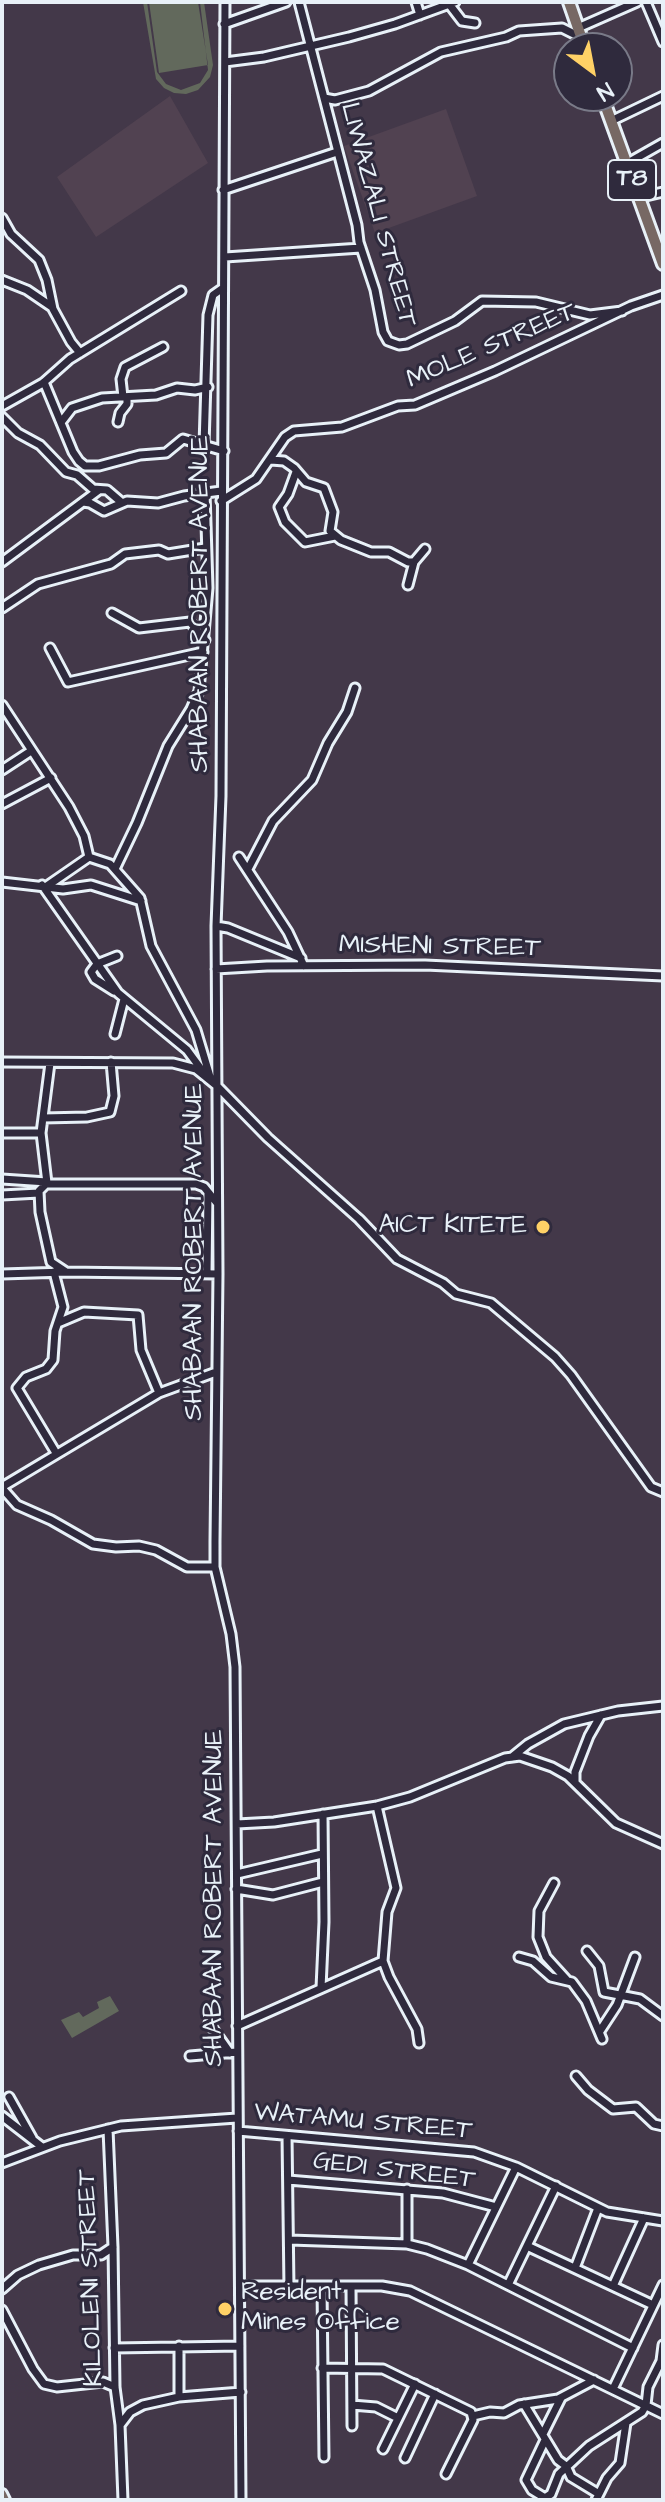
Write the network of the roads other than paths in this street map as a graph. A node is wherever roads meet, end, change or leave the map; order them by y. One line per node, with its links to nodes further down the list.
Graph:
1 (225, 2): 11 (street, SHABAAN ROBERT AVENUE)
2 (286, 2): 11 (street)
3 (299, 2): 16 (street, LIWAZALI STREET)
4 (416, 2): 9 (street)
5 (569, 2): 13 (highway)
6 (637, 2): 14 (street)
7 (646, 2): 15 (street)
8 (452, 3): 9 (street); 10 (street)
9 (420, 15): 16 (street)
10 (475, 23)
11 (224, 24): 17 (street, SHABAAN ROBERT AVENUE)
12 (570, 32): 19 (street)
13 (580, 32)
14 (591, 32)
15 (663, 42)
16 (310, 45): 17 (street); 19 (street, LIWAZALI STREET)
17 (225, 62): 26 (street, SHABAAN ROBERT AVENUE)
18 (663, 96): 21 (street)
19 (324, 98): 23 (street, LIWAZALI STREET)
20 (608, 112): 21 (highway, T8)
21 (611, 121): 24 (highway, T8)
22 (663, 143): 24 (street)
23 (337, 152): 26 (street); 29 (street, LIWAZALI STREET)
24 (626, 164): 25 (highway, T8)
25 (634, 187): 27 (street); 31 (highway, T8)
26 (223, 190): 30 (street, SHABAAN ROBERT AVENUE)
27 (663, 192)
28 (2, 218): 36 (street)
29 (361, 248): 30 (street); 37 (street, LIWAZALI STREET)
30 (225, 257): 33 (street, SHABAAN ROBERT AVENUE)
31 (663, 264)
32 (2, 280): 36 (street)
33 (223, 288): 41 (street); 48 (street, SHABAAN ROBERT AVENUE)
34 (181, 291): 39 (street)
35 (663, 295): 37 (street, MOLE STREET)
36 (53, 309): 39 (street)
37 (622, 311): 49 (street, MOLE STREET)
38 (163, 347): 42 (street)
39 (80, 353): 40 (street)
40 (44, 382): 43 (street); 45 (street)
41 (208, 387): 42 (street); 47 (street)
42 (125, 397): 45 (street); 46 (street)
43 (2, 403)
44 (2, 417): 51 (street)
45 (62, 421): 47 (street)
46 (118, 422)
47 (204, 446): 48 (street)
48 (224, 451): 52 (street, SHABAAN ROBERT AVENUE)
49 (271, 460): 50 (street); 54 (street, MOLE STREET)
50 (296, 472): 57 (street); 57 (street)
51 (99, 490): 55 (street); 56 (street)
52 (221, 491): 53 (street); 54 (street, SHABAAN ROBERT AVENUE)
53 (205, 492): 56 (street); 58 (street)
54 (221, 501): 81 (street, SHABAAN ROBERT AVENUE)
55 (83, 502): 56 (street); 60 (street)
56 (121, 502)
57 (335, 536): 61 (street)
58 (205, 548): 63 (street); 65 (street)
59 (425, 549): 61 (street)
60 (2, 562)
61 (414, 562): 62 (street)
62 (408, 585)
63 (2, 608)
64 (112, 613): 65 (street)
65 (205, 640): 67 (street)
66 (50, 648): 67 (street)
67 (203, 652): 76 (street)
68 (355, 688): 77 (street)
69 (2, 705): 70 (street)
70 (31, 751): 71 (street); 72 (street)
71 (2, 770)
72 (51, 778): 73 (street); 74 (street)
73 (2, 804)
74 (89, 857): 76 (street); 79 (street)
75 (239, 857): 77 (street)
76 (115, 869): 80 (street)
77 (248, 869): 83 (street)
78 (2, 882): 79 (street)
79 (45, 886): 80 (street); 84 (street)
80 (141, 901): 92 (street)
81 (216, 926): 83 (street); 85 (street, SHABAAN ROBERT AVENUE)
82 (117, 956): 84 (street)
83 (302, 962): 85 (street, MISHENI STREET); 86 (street, MISHENI STREET)
84 (97, 964): 87 (street)
85 (216, 969): 92 (street, SHABAAN ROBERT AVENUE)
86 (663, 976)
87 (121, 996): 88 (street); 92 (street)
88 (115, 1034)
89 (2, 1062): 91 (street)
90 (111, 1062): 91 (street); 92 (street); 93 (street)
91 (50, 1063): 93 (street)
92 (212, 1081): 101 (street, SHABAAN ROBERT AVENUE); 112 (street)
93 (43, 1118): 95 (street)
94 (2, 1133): 95 (street)
95 (41, 1133): 97 (street)
96 (2, 1179): 97 (street)
97 (46, 1183): 98 (street); 99 (street)
98 (208, 1192): 101 (street); 104 (street)
99 (39, 1193): 100 (street); 103 (street)
100 (2, 1195)
101 (217, 1203): 106 (street, SHABAAN ROBERT AVENUE)
102 (54, 1272): 103 (street); 105 (street); 107 (street)
103 (66, 1272): 104 (street)
104 (207, 1273): 106 (street)
105 (2, 1274)
106 (218, 1274): 108 (street, SHABAAN ROBERT AVENUE)
107 (57, 1323): 109 (street); 110 (street)
108 (216, 1372): 109 (street); 113 (street, SHABAAN ROBERT AVENUE)
109 (159, 1393): 110 (street)
110 (56, 1453): 111 (street)
111 (3, 1490): 113 (street)
112 (663, 1492)
113 (215, 1567): 120 (street, SHABAAN ROBERT AVENUE)
114 (663, 1706): 115 (street)
115 (601, 1715): 116 (street); 117 (street)
116 (512, 1757): 117 (street); 118 (street)
117 (575, 1782): 121 (street)
118 (377, 1806): 119 (street); 130 (street)
119 (323, 1814): 120 (street); 122 (street)
120 (237, 1824): 123 (street, SHABAAN ROBERT AVENUE)
121 (663, 1844)
122 (322, 1854): 123 (street); 124 (street)
123 (237, 1874): 126 (street, SHABAAN ROBERT AVENUE)
124 (323, 1882): 126 (street); 132 (street)
125 (554, 1883): 131 (street)
126 (236, 1889): 136 (street, SHABAAN ROBERT AVENUE)
127 (587, 1951): 133 (street)
128 (519, 1957): 131 (street)
129 (635, 1957): 133 (street)
130 (383, 1961): 132 (street); 137 (street)
131 (568, 1980): 133 (street)
132 (321, 1988): 136 (street)
133 (621, 1996): 134 (street)
134 (663, 2016)
135 (209, 2023): 138 (street)
136 (237, 2026): 138 (street, SHABAAN ROBERT AVENUE)
137 (419, 2043)
138 (234, 2052): 139 (street); 143 (street, SHABAAN ROBERT AVENUE)
139 (190, 2056)
140 (576, 2076): 144 (street)
141 (9, 2097): 148 (street)
142 (2, 2116): 148 (street)
143 (237, 2118): 145 (street); 146 (street, SHABAAN ROBERT AVENUE)
144 (663, 2126)
145 (108, 2129): 149 (street); 162 (street, KILOLENI STREET)
146 (238, 2131): 147 (street, WATAMU STREET); 169 (street, SHABAAN ROBERT AVENUE)
147 (287, 2136): 151 (street, WATAMU STREET); 152 (street)
148 (33, 2140): 149 (street)
149 (42, 2147): 150 (street)
150 (2, 2163)
151 (516, 2167): 153 (street, WATAMU STREET); 155 (street)
152 (288, 2180): 154 (street, GEDI STREET); 159 (street)
153 (556, 2186): 156 (street, WATAMU STREET); 161 (street)
154 (407, 2189): 155 (street, GEDI STREET); 160 (street)
155 (496, 2207): 164 (street)
156 (598, 2208): 157 (street, WATAMU STREET); 166 (street)
157 (644, 2218): 158 (street, WATAMU STREET); 170 (street)
158 (663, 2221)
159 (290, 2240): 160 (street); 172 (street)
160 (407, 2244): 164 (street)
161 (527, 2246): 166 (street); 167 (street)
162 (113, 2247): 163 (street); 165 (street, KILOLENI STREET)
163 (101, 2255): 165 (street); 174 (street)
164 (468, 2265): 167 (street)
165 (113, 2266): 180 (street, KILOLENI STREET)
166 (575, 2268): 170 (street)
167 (508, 2285): 181 (street)
168 (663, 2285): 175 (street)
169 (240, 2286): 172 (street); 179 (street, SHABAAN ROBERT AVENUE)
170 (613, 2286): 175 (street)
171 (351, 2287): 173 (street); 183 (street); 185 (street)
172 (289, 2288): 173 (street)
173 (322, 2288): 182 (street)
174 (2, 2289)
175 (653, 2305): 181 (street)
176 (2, 2310): 186 (street)
177 (663, 2345): 196 (street)
178 (179, 2346): 179 (street); 180 (street); 192 (street)
179 (240, 2346): 190 (street, SHABAAN ROBERT AVENUE)
180 (114, 2348): 184 (street, KILOLENI STREET)
181 (633, 2348): 189 (street)
182 (322, 2368): 183 (street); 205 (street)
183 (352, 2369): 187 (street); 195 (street)
184 (114, 2375): 186 (street); 188 (street, KILOLENI STREET)
185 (594, 2380): 189 (street); 193 (street)
186 (103, 2382): 188 (street)
187 (415, 2384): 191 (street); 199 (street)
188 (115, 2387): 201 (street, KILOLENI STREET)
189 (613, 2389): 196 (street)
190 (241, 2392): 192 (street); 213 (street, SHABAAN ROBERT AVENUE)
191 (435, 2394): 198 (street); 206 (street)
192 (179, 2397): 201 (street)
193 (561, 2398): 194 (street); 203 (street)
194 (524, 2404): 198 (street); 203 (street)
195 (352, 2405): 199 (street); 202 (street)
196 (646, 2405): 197 (street); 200 (street)
197 (663, 2414)
198 (473, 2416): 208 (street)
199 (398, 2418): 204 (street)
200 (626, 2423): 207 (street); 210 (street)
201 (120, 2425): 212 (street, KILOLENI STREET)
202 (352, 2426)
203 (544, 2437): 207 (street); 207 (street)
204 (383, 2449)
205 (324, 2457)
206 (405, 2458)
207 (563, 2464): 210 (street)
208 (446, 2474)
209 (2, 2494): 211 (main road)
210 (598, 2497)
211 (5, 2500)
212 (123, 2500)
213 (241, 2500)

